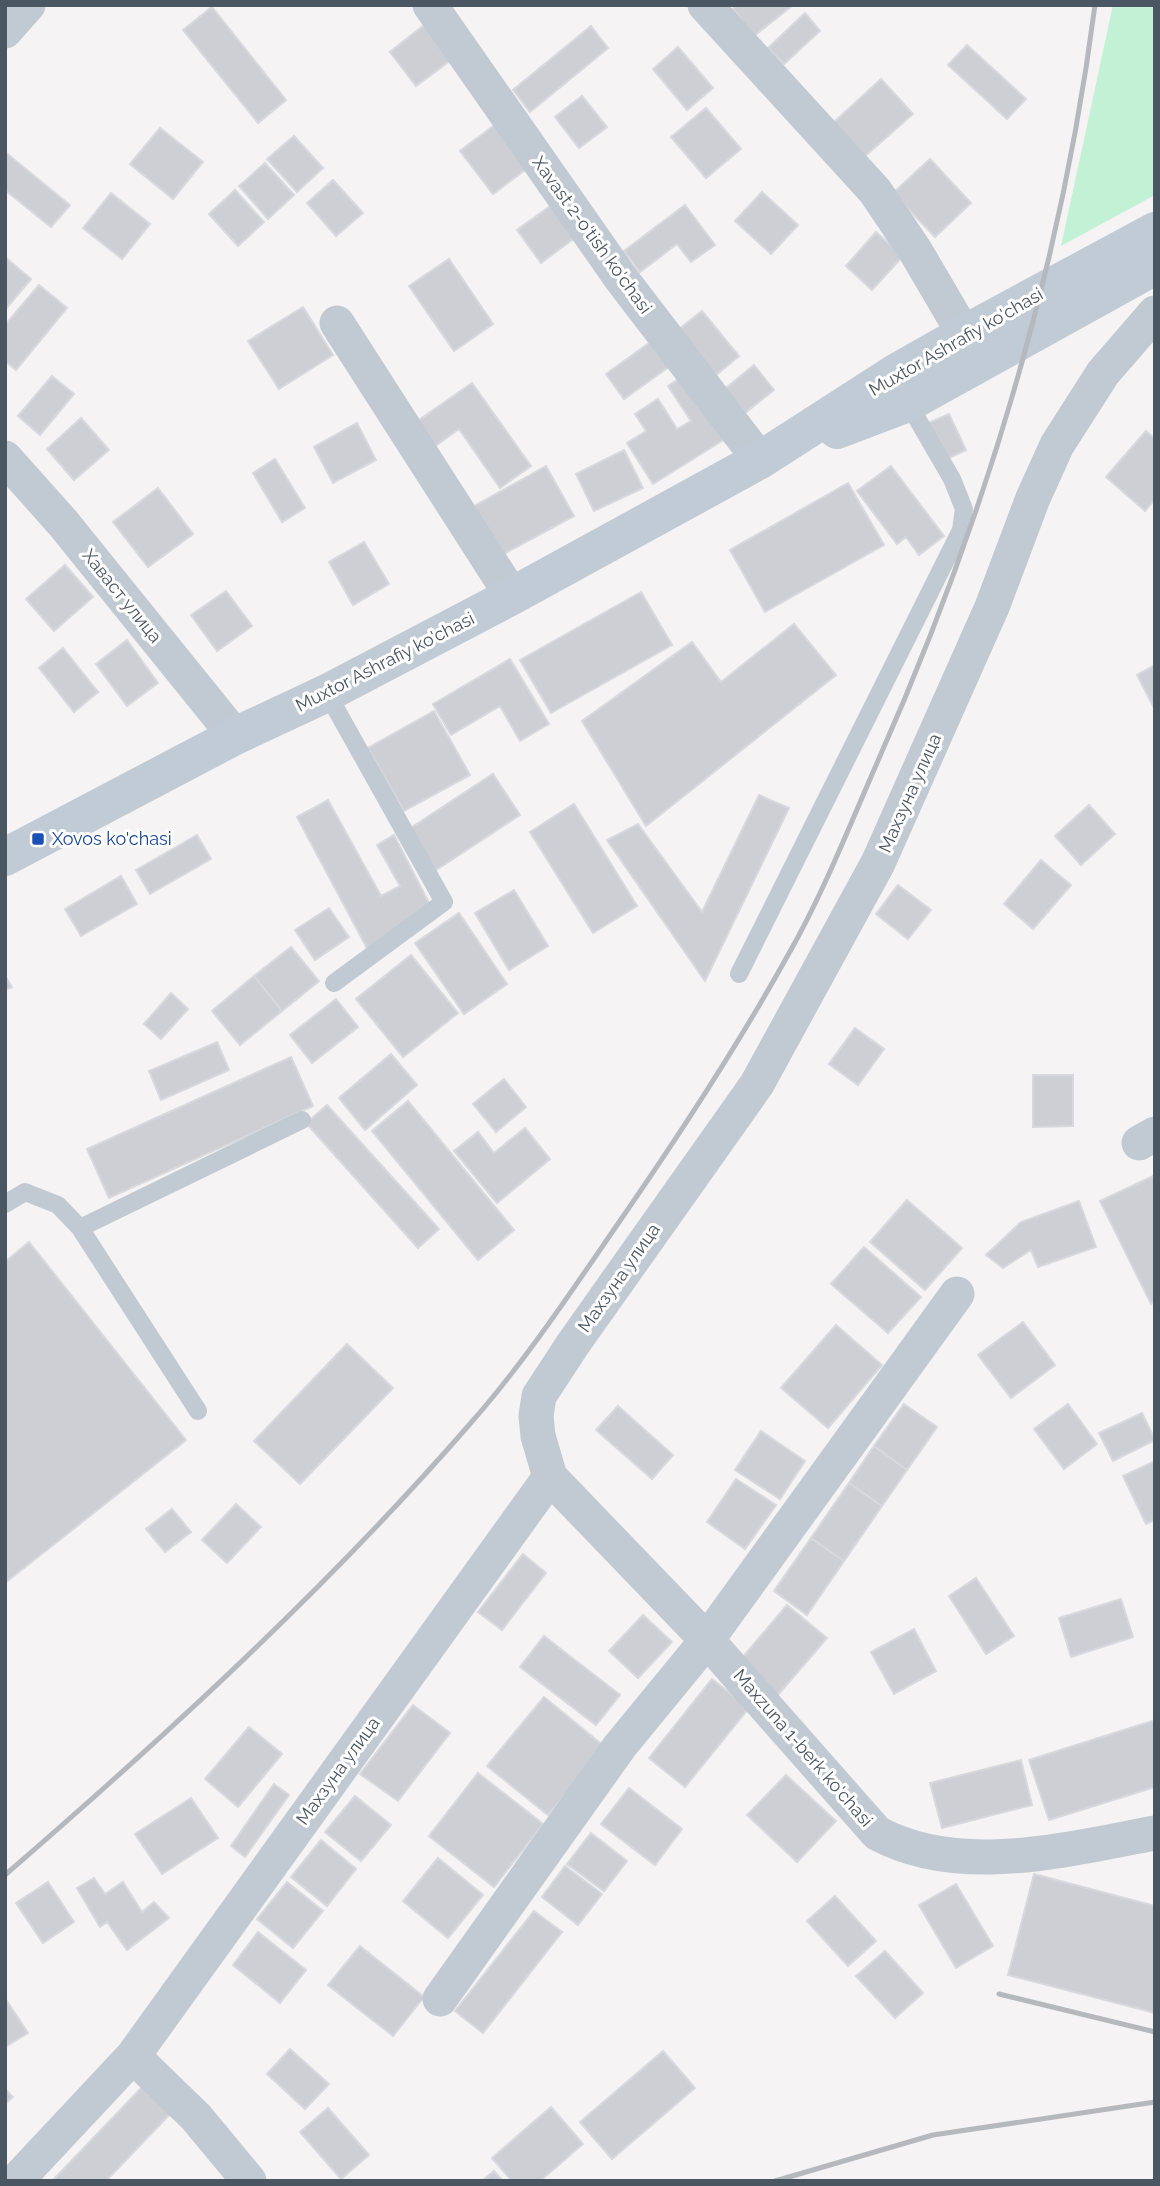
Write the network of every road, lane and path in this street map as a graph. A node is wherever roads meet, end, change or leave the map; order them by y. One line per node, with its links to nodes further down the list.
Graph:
1 (28, 5): 4 (street)
2 (430, 5): 12 (street, Xavast 2-o'tish ko'chasi)
3 (705, 5): 9 (street)
4 (5, 31)
5 (1155, 231): 9 (main road, Muxtor Ashrafiy ko'chasi)
6 (1155, 266): 10 (main road, Muxtor Ashrafiy ko'chasi)
7 (1155, 313): 24 (street, Махзуна улица)
8 (337, 323): 13 (street)
9 (964, 334): 12 (main road, Muxtor Ashrafiy ko'chasi)
10 (908, 403): 12 (main road, Muxtor Ashrafiy ko'chasi); 17 (lane)
11 (5, 458): 15 (street, Хаваст улица)
12 (760, 460): 13 (main road, Muxtor Ashrafiy ko'chasi)
13 (512, 596): 14 (main road, Muxtor Ashrafiy ko'chasi)
14 (327, 693): 15 (main road, Muxtor Ashrafiy ko'chasi); 18 (lane)
15 (235, 736): 16 (main road, Muxtor Ashrafiy ko'chasi)
16 (5, 857)
17 (739, 974)
18 (334, 983)
19 (302, 1120): 21 (lane)
20 (5, 1204): 21 (lane)
21 (80, 1228): 23 (lane)
22 (957, 1294): 25 (street)
23 (198, 1411)
24 (550, 1477): 25 (street, Maxzuna 1-berk ko'chasi); 28 (street, Махзуна улица)
25 (707, 1640): 26 (street, Maxzuna 1-berk ko'chasi); 27 (street)
26 (1155, 1833)
27 (440, 2000)
28 (132, 2056): 29 (street, Махзуна улица); 30 (street)
29 (16, 2181)
30 (249, 2181)

